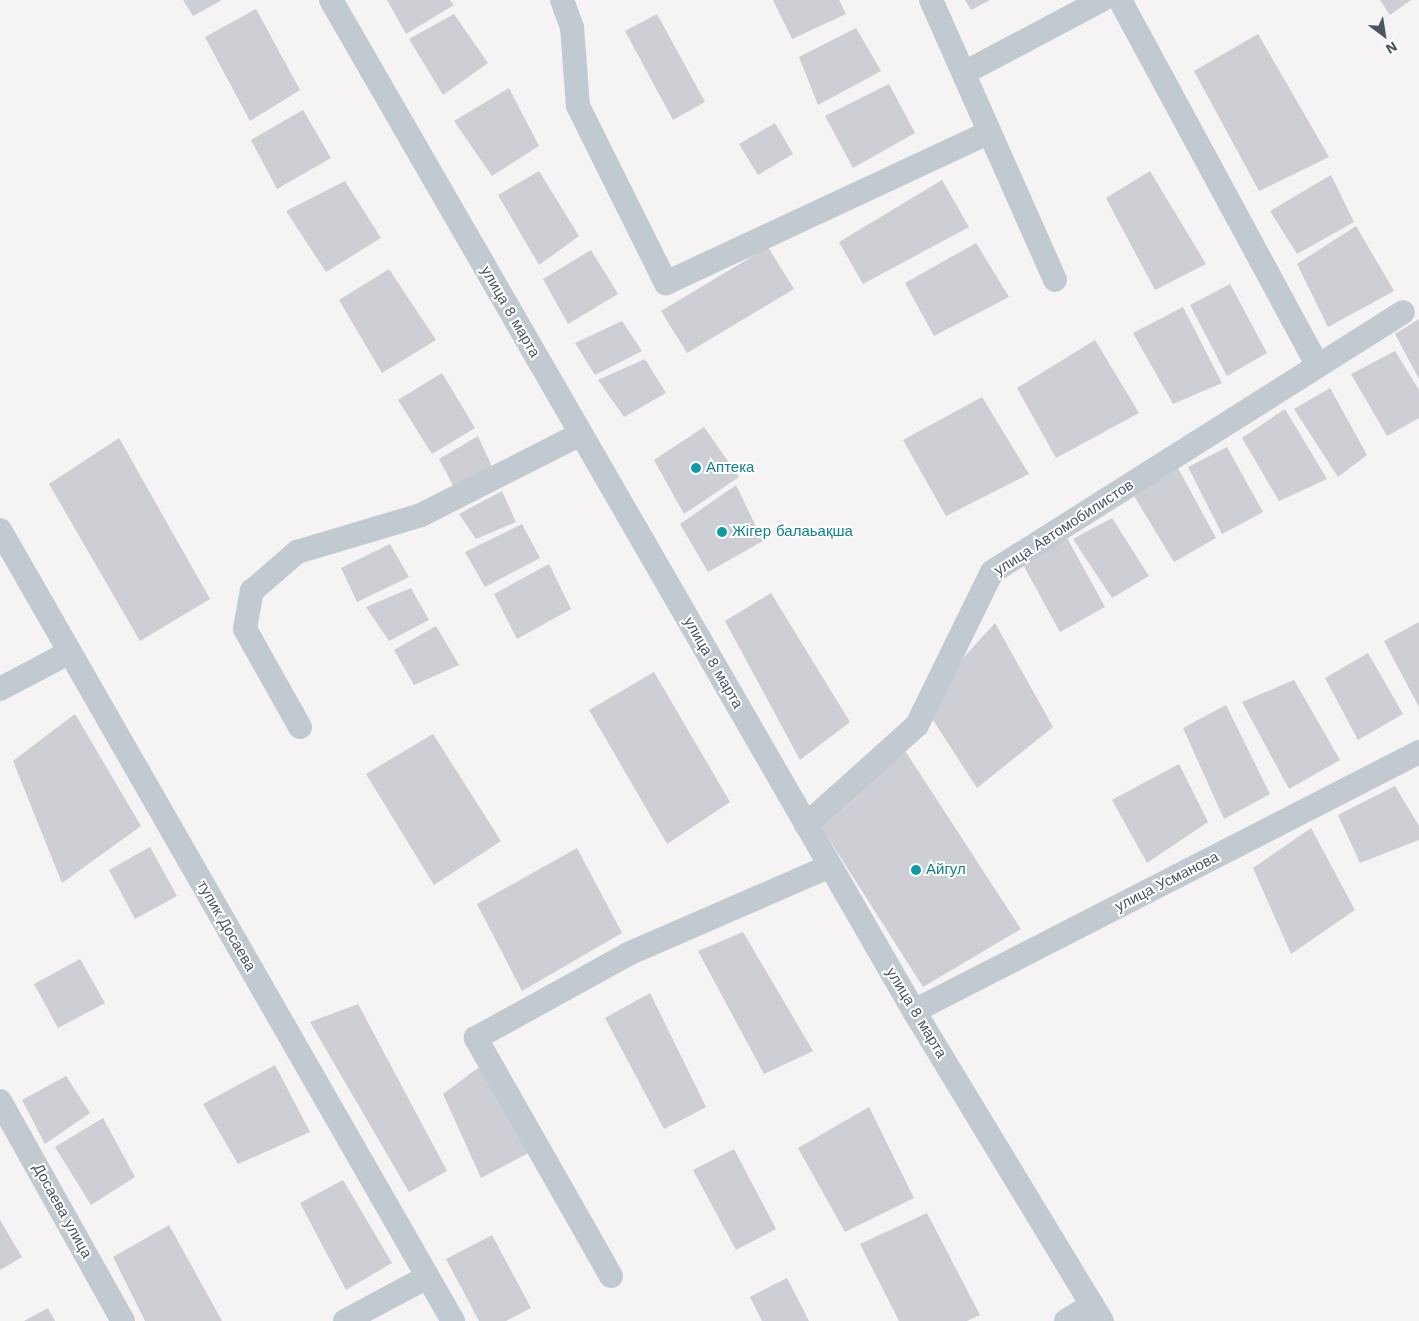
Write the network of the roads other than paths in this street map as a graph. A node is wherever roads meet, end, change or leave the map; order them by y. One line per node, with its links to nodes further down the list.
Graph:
1 (330, 0): 11 (street, улица 8 марта)
2 (562, 0): 7 (street)
3 (931, 0): 6 (street)
4 (1102, 0): 6 (street)
5 (1120, 0): 10 (street)
6 (964, 73): 7 (street)
7 (990, 132): 8 (street)
8 (1055, 280)
9 (1403, 312): 10 (street, улица Автомобилистов)
10 (1318, 366): 17 (street, улица Автомобилистов)
11 (581, 434): 15 (street); 17 (street, улица 8 марта)
12 (0, 530): 13 (street, тупик Досаева)
13 (70, 652): 14 (street); 22 (street, тупик Досаева)
14 (0, 689)
15 (300, 727)
16 (1419, 752): 19 (street, улица Усманова)
17 (806, 825): 18 (street, улица 8 марта)
18 (830, 866): 19 (street, улица 8 марта); 21 (street)
19 (914, 1011): 23 (street, улица 8 марта)
20 (0, 1101): 24 (street, Досаева улица)
21 (611, 1276)
22 (427, 1277): 25 (street); 26 (street, тупик Досаева)
23 (1097, 1313): 27 (street)
24 (124, 1321)
25 (345, 1321)
26 (453, 1321)
27 (1066, 1321)

